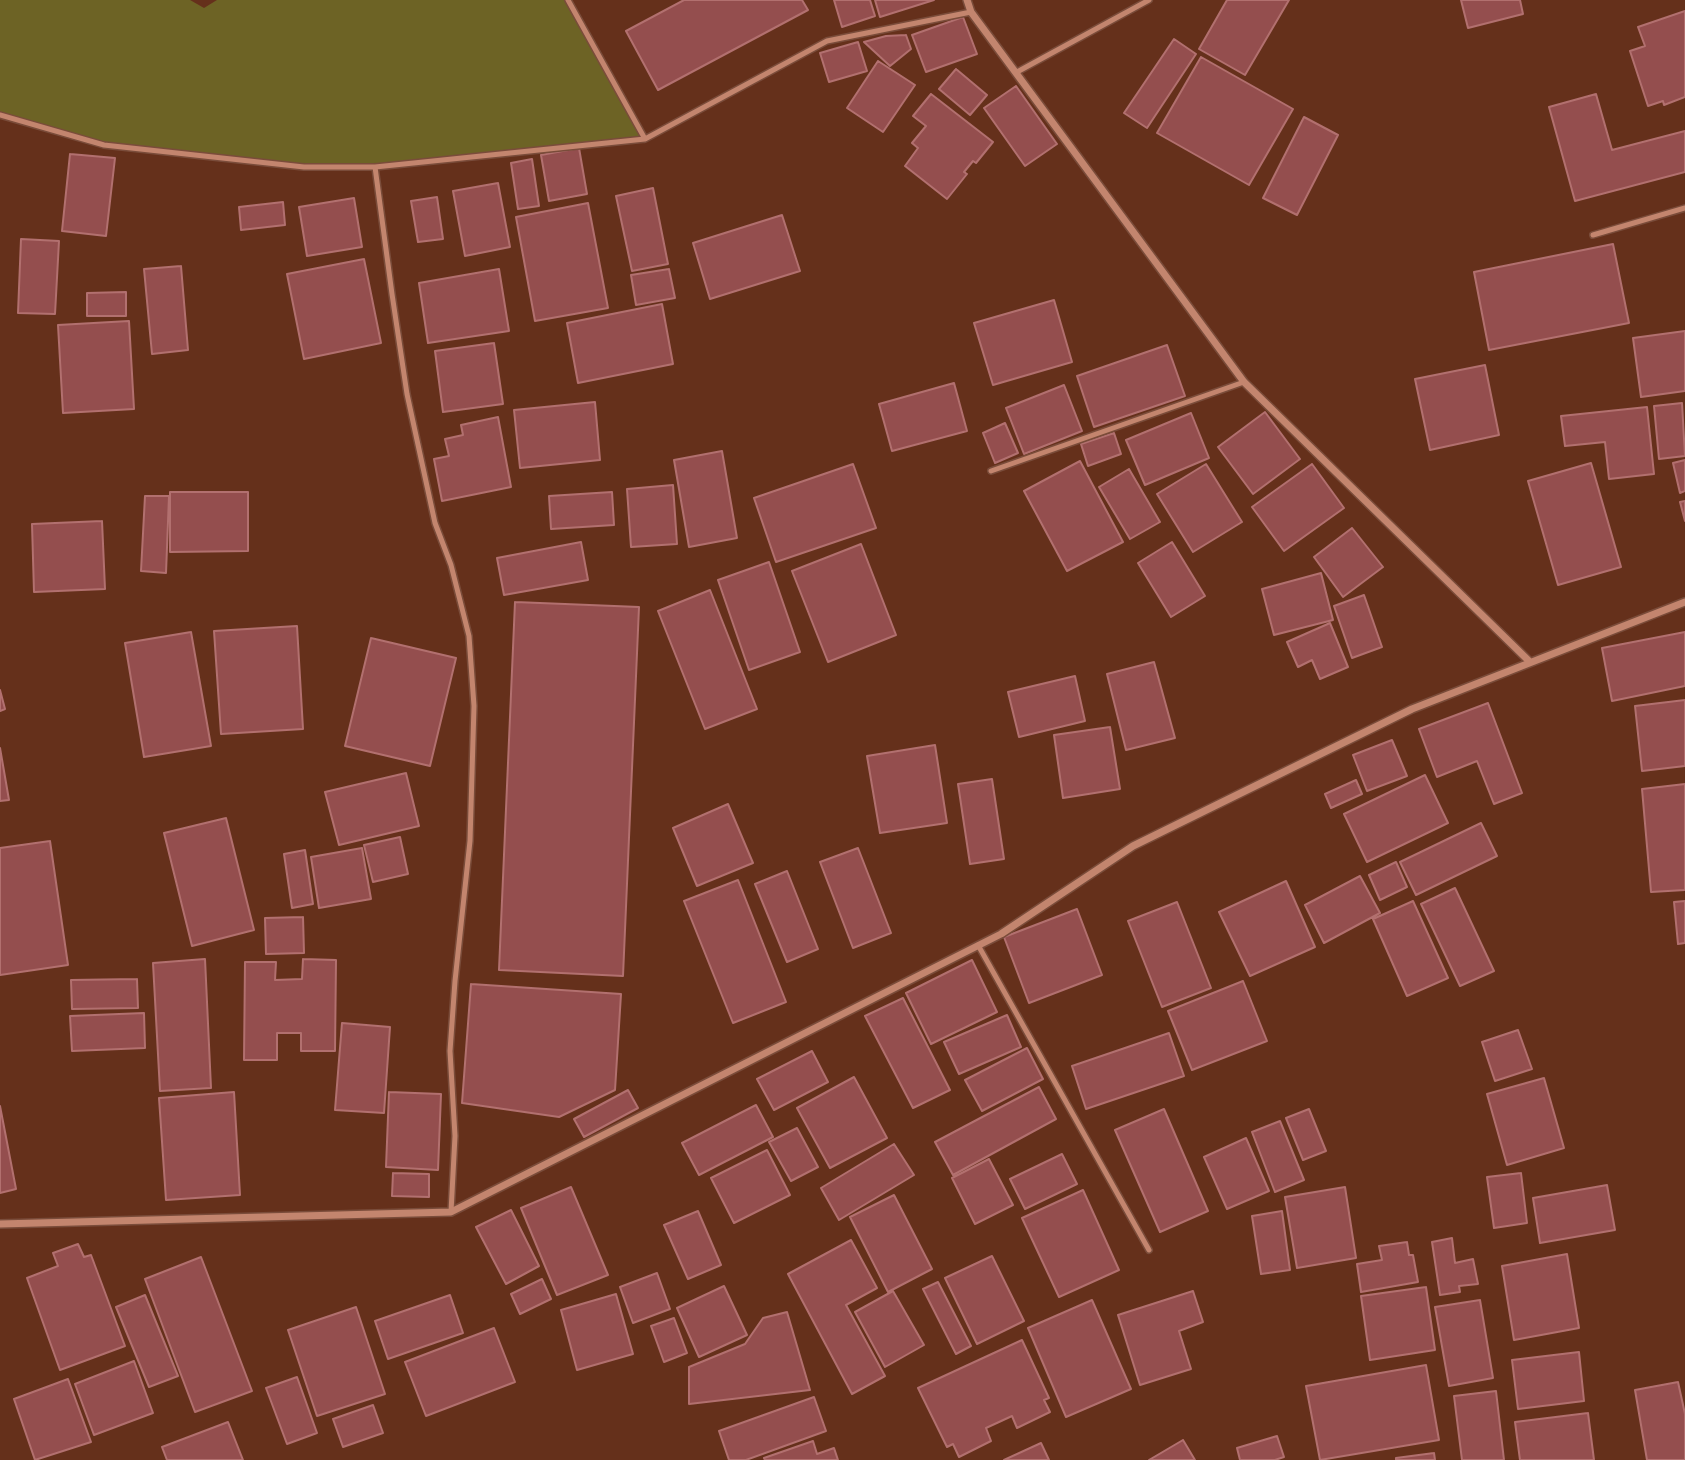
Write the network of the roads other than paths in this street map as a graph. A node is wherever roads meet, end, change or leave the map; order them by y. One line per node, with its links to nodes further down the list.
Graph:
1 (568, 0): 7 (lane)
2 (967, 0): 4 (street)
3 (1149, 0): 5 (lane)
4 (971, 12): 5 (street); 7 (lane)
5 (1017, 72): 11 (street)
6 (0, 115): 8 (lane)
7 (645, 139): 8 (lane)
8 (376, 167): 16 (lane)
9 (1685, 208): 10 (lane)
10 (1593, 235)
11 (1244, 382): 12 (lane); 14 (street)
12 (991, 471)
13 (1685, 602): 14 (street)
14 (1530, 662): 15 (street)
15 (978, 945): 16 (street); 18 (lane)
16 (451, 1212): 17 (street)
17 (0, 1224)
18 (1149, 1251)

